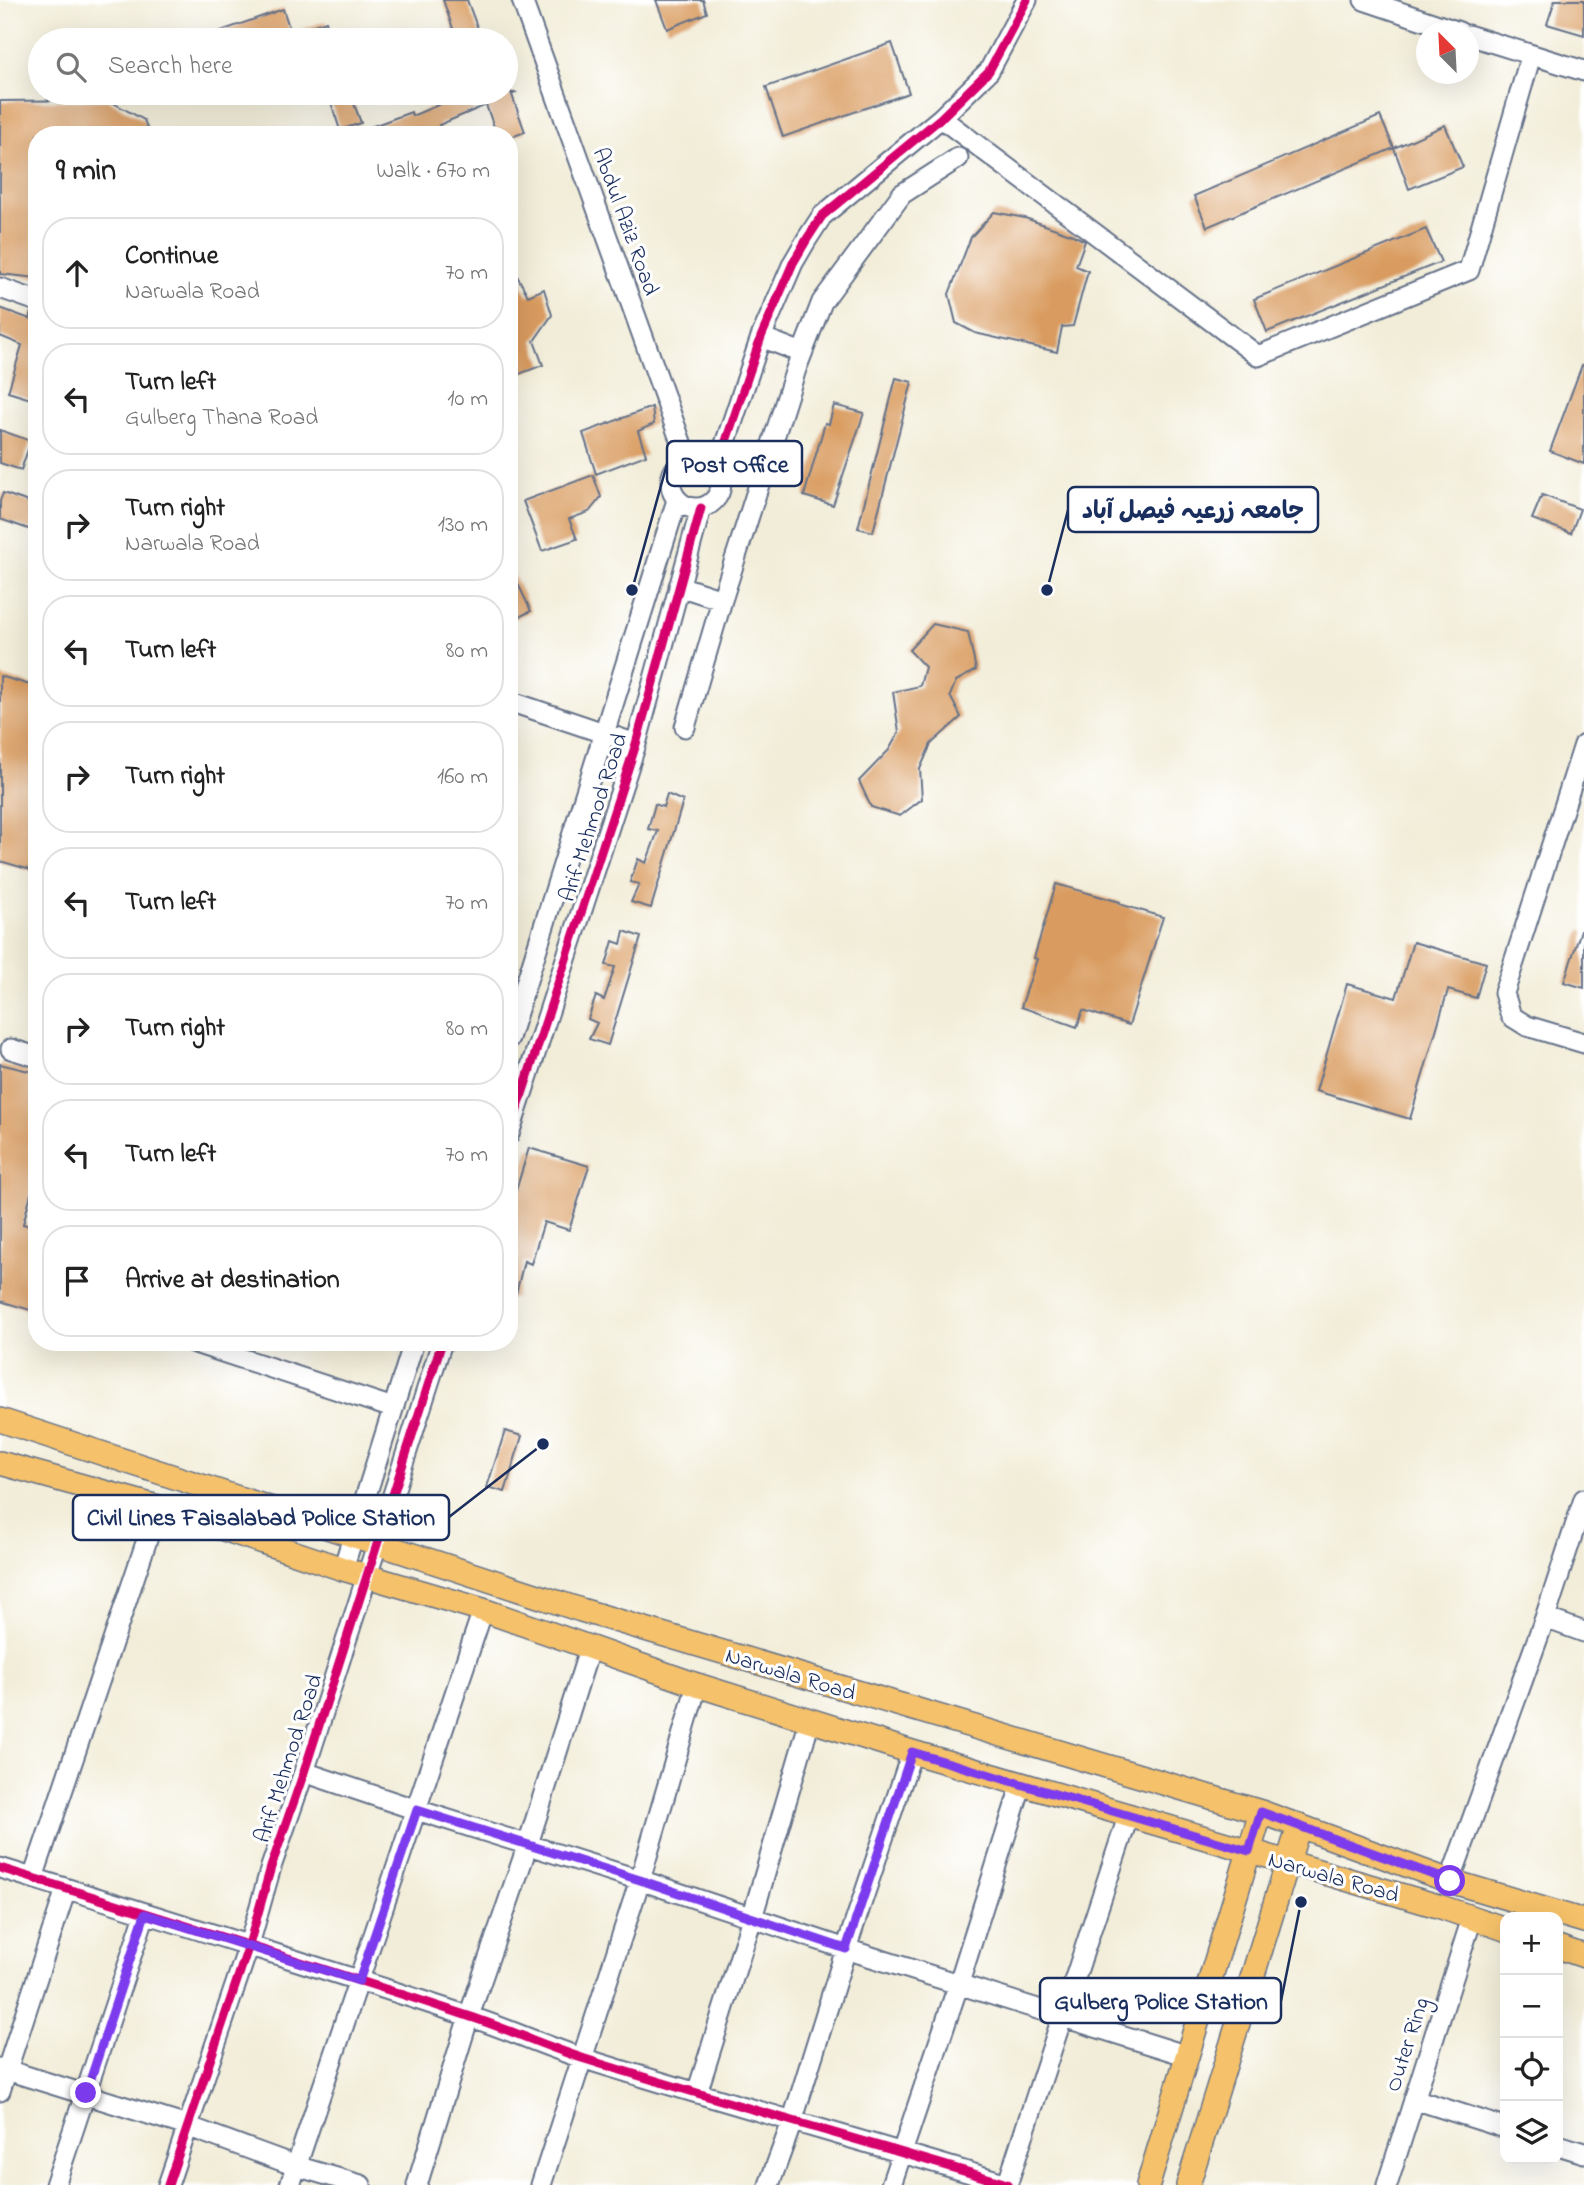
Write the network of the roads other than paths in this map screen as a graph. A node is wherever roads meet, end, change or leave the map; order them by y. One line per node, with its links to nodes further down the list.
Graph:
1 (522, 0): 14 (street, Abdul Aziz Road)
2 (1027, 0): 8 (street)
3 (1364, 0): 4 (street)
4 (1426, 21)
5 (1479, 38): 6 (street)
6 (1531, 55): 7 (street); 8 (street)
7 (1584, 71)
8 (941, 118): 12 (street)
9 (958, 158): 13 (street)
10 (0, 288): 11 (street)
11 (28, 298)
12 (761, 337): 13 (street); 15 (street)
13 (802, 353): 19 (street)
14 (687, 459): 15 (street); 16 (street)
15 (717, 468): 17 (street)
16 (677, 500): 17 (street); 22 (street)
17 (701, 508): 18 (street, Arif Mehmod Road)
18 (679, 586): 19 (street); 23 (street, Arif Mehmod Road)
19 (722, 600): 21 (street)
20 (518, 704): 22 (street)
21 (685, 727)
22 (605, 734): 23 (street); 26 (street)
23 (636, 744): 27 (street, Arif Mehmod Road)
24 (1584, 745): 25 (street)
25 (1576, 799): 31 (street)
26 (583, 803): 27 (street); 28 (street)
27 (614, 812): 30 (street, Arif Mehmod Road)
28 (518, 1011)
29 (518, 1014): 30 (street)
30 (545, 1024): 34 (street, Arif Mehmod Road)
31 (1584, 1043)
32 (11, 1049): 33 (street)
33 (28, 1054)
34 (518, 1106)
35 (219, 1351): 38 (street)
36 (411, 1351): 38 (street)
37 (439, 1351): 44 (street, Arif Mehmod Road)
38 (393, 1408): 43 (street)
39 (0, 1420): 43 (main road, Narwala Road)
40 (0, 1463): 42 (main road, Narwala Road)
41 (1584, 1499): 48 (street)
42 (158, 1507): 45 (main road, Narwala Road); 64 (street)
43 (353, 1536): 44 (main road, Narwala Road); 45 (street)
44 (376, 1543): 46 (street, Arif Mehmod Road); 57 (main road, Narwala Road)
45 (343, 1569): 46 (main road, Narwala Road)
46 (366, 1576): 47 (main road, Narwala Road); 54 (street, Arif Mehmod Road)
47 (483, 1610): 50 (main road, Narwala Road); 56 (street)
48 (1545, 1618): 49 (street); 66 (street)
49 (1584, 1632)
50 (590, 1647): 51 (main road, Narwala Road); 60 (street)
51 (697, 1685): 52 (main road, Narwala Road); 65 (street)
52 (810, 1720): 53 (main road, Narwala Road); 69 (street)
53 (912, 1752): 55 (main road, Narwala Road); 74 (street)
54 (304, 1772): 56 (street); 73 (street, Arif Mehmod Road)
55 (1022, 1783): 58 (main road, Narwala Road); 78 (street)
56 (417, 1810): 60 (street); 77 (street)
57 (1261, 1812): 59 (main road, Narwala Road); 61 (main road)
58 (1129, 1814): 61 (main road, Narwala Road); 80 (street)
59 (1299, 1826): 62 (main road); 66 (main road, Narwala Road)
60 (528, 1844): 65 (street); 79 (street)
61 (1249, 1851): 62 (main road, Narwala Road); 81 (main road)
62 (1289, 1863): 70 (main road, Narwala Road); 105 (main road)
63 (0, 1868): 64 (street)
64 (33, 1878): 67 (street)
65 (640, 1880): 69 (street); 82 (street)
66 (1450, 1881): 71 (main road, Narwala Road)
67 (66, 1889): 68 (street); 83 (street)
68 (145, 1914): 73 (street); 85 (street)
69 (752, 1918): 74 (street); 86 (street)
70 (1472, 1918): 72 (main road, Narwala Road); 87 (street, Outer Ring)
71 (1584, 1921)
72 (1500, 1928)
73 (250, 1945): 77 (street); 89 (street, Arif Mehmod Road)
74 (846, 1949): 78 (street); 88 (street)
75 (1563, 1949): 76 (main road)
76 (1584, 1956)
77 (359, 1981): 79 (street); 94 (street)
78 (960, 1983): 80 (street); 92 (street)
79 (469, 2016): 82 (street); 99 (street)
80 (1062, 2018): 81 (street); 103 (street)
81 (1188, 2056): 104 (main road)
82 (581, 2057): 86 (street); 100 (street)
83 (4, 2069): 84 (street); 85 (street)
84 (0, 2091)
85 (86, 2093): 89 (street); 95 (street)
86 (697, 2093): 88 (street)
87 (1414, 2099): 90 (street); 106 (street, Outer Ring)
88 (792, 2122): 92 (street); 101 (street)
89 (187, 2126): 94 (street); 96 (street, Arif Mehmod Road)
90 (1500, 2126)
91 (1563, 2147): 93 (street)
92 (901, 2152): 102 (street); 103 (street)
93 (1584, 2153)
94 (296, 2166): 97 (street); 98 (street)
95 (55, 2185)
96 (168, 2185)
97 (290, 2185)
98 (361, 2185)
99 (417, 2185)
100 (541, 2185)
101 (768, 2185)
102 (891, 2185)
103 (1007, 2185)
104 (1148, 2185)
105 (1188, 2185)
106 (1387, 2185)

